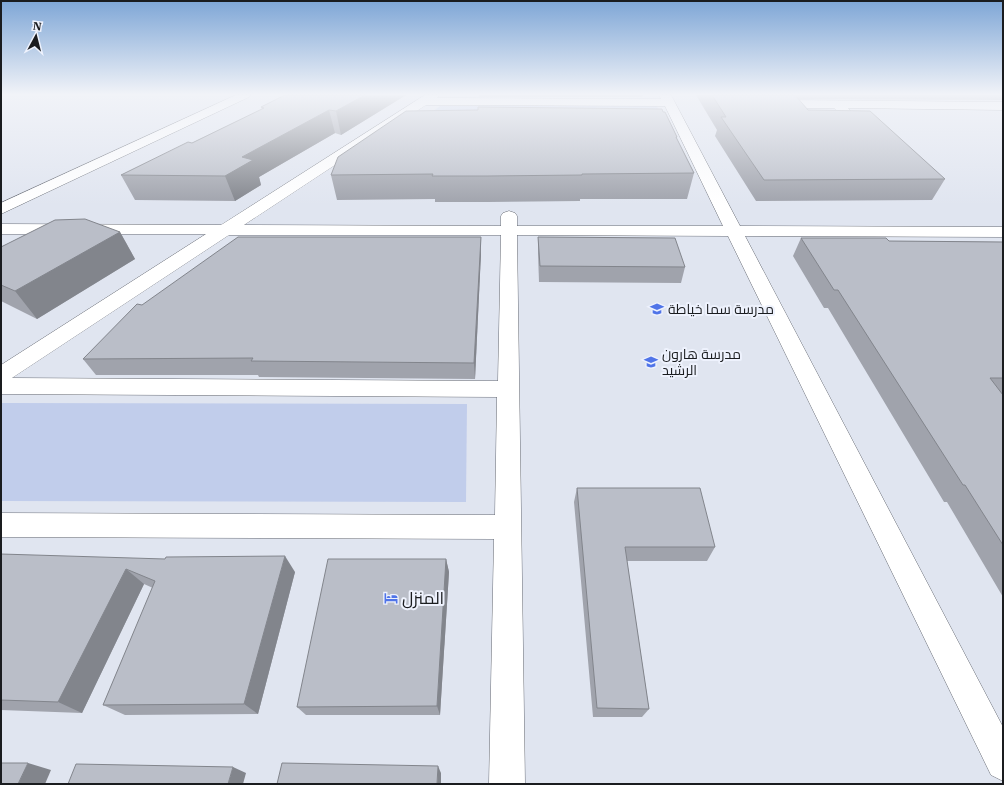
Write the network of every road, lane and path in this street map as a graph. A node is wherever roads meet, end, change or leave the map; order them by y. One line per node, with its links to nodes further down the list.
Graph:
1 (168, 132): 4 (street)
2 (377, 132): 6 (street)
3 (684, 132): 9 (street)
4 (1, 210)
5 (1, 215): 6 (street)
6 (248, 215): 8 (street); 11 (street)
7 (1003, 218): 9 (street)
8 (509, 223): 9 (street); 11 (street); 15 (street)
9 (731, 224): 12 (street); 18 (street)
10 (1, 229): 11 (street)
11 (226, 230): 13 (street)
12 (1003, 232)
13 (1, 375)
14 (1, 386): 15 (street)
15 (508, 389): 17 (street)
16 (1, 525): 17 (street)
17 (508, 527): 19 (street)
18 (1003, 763)
19 (507, 784)

